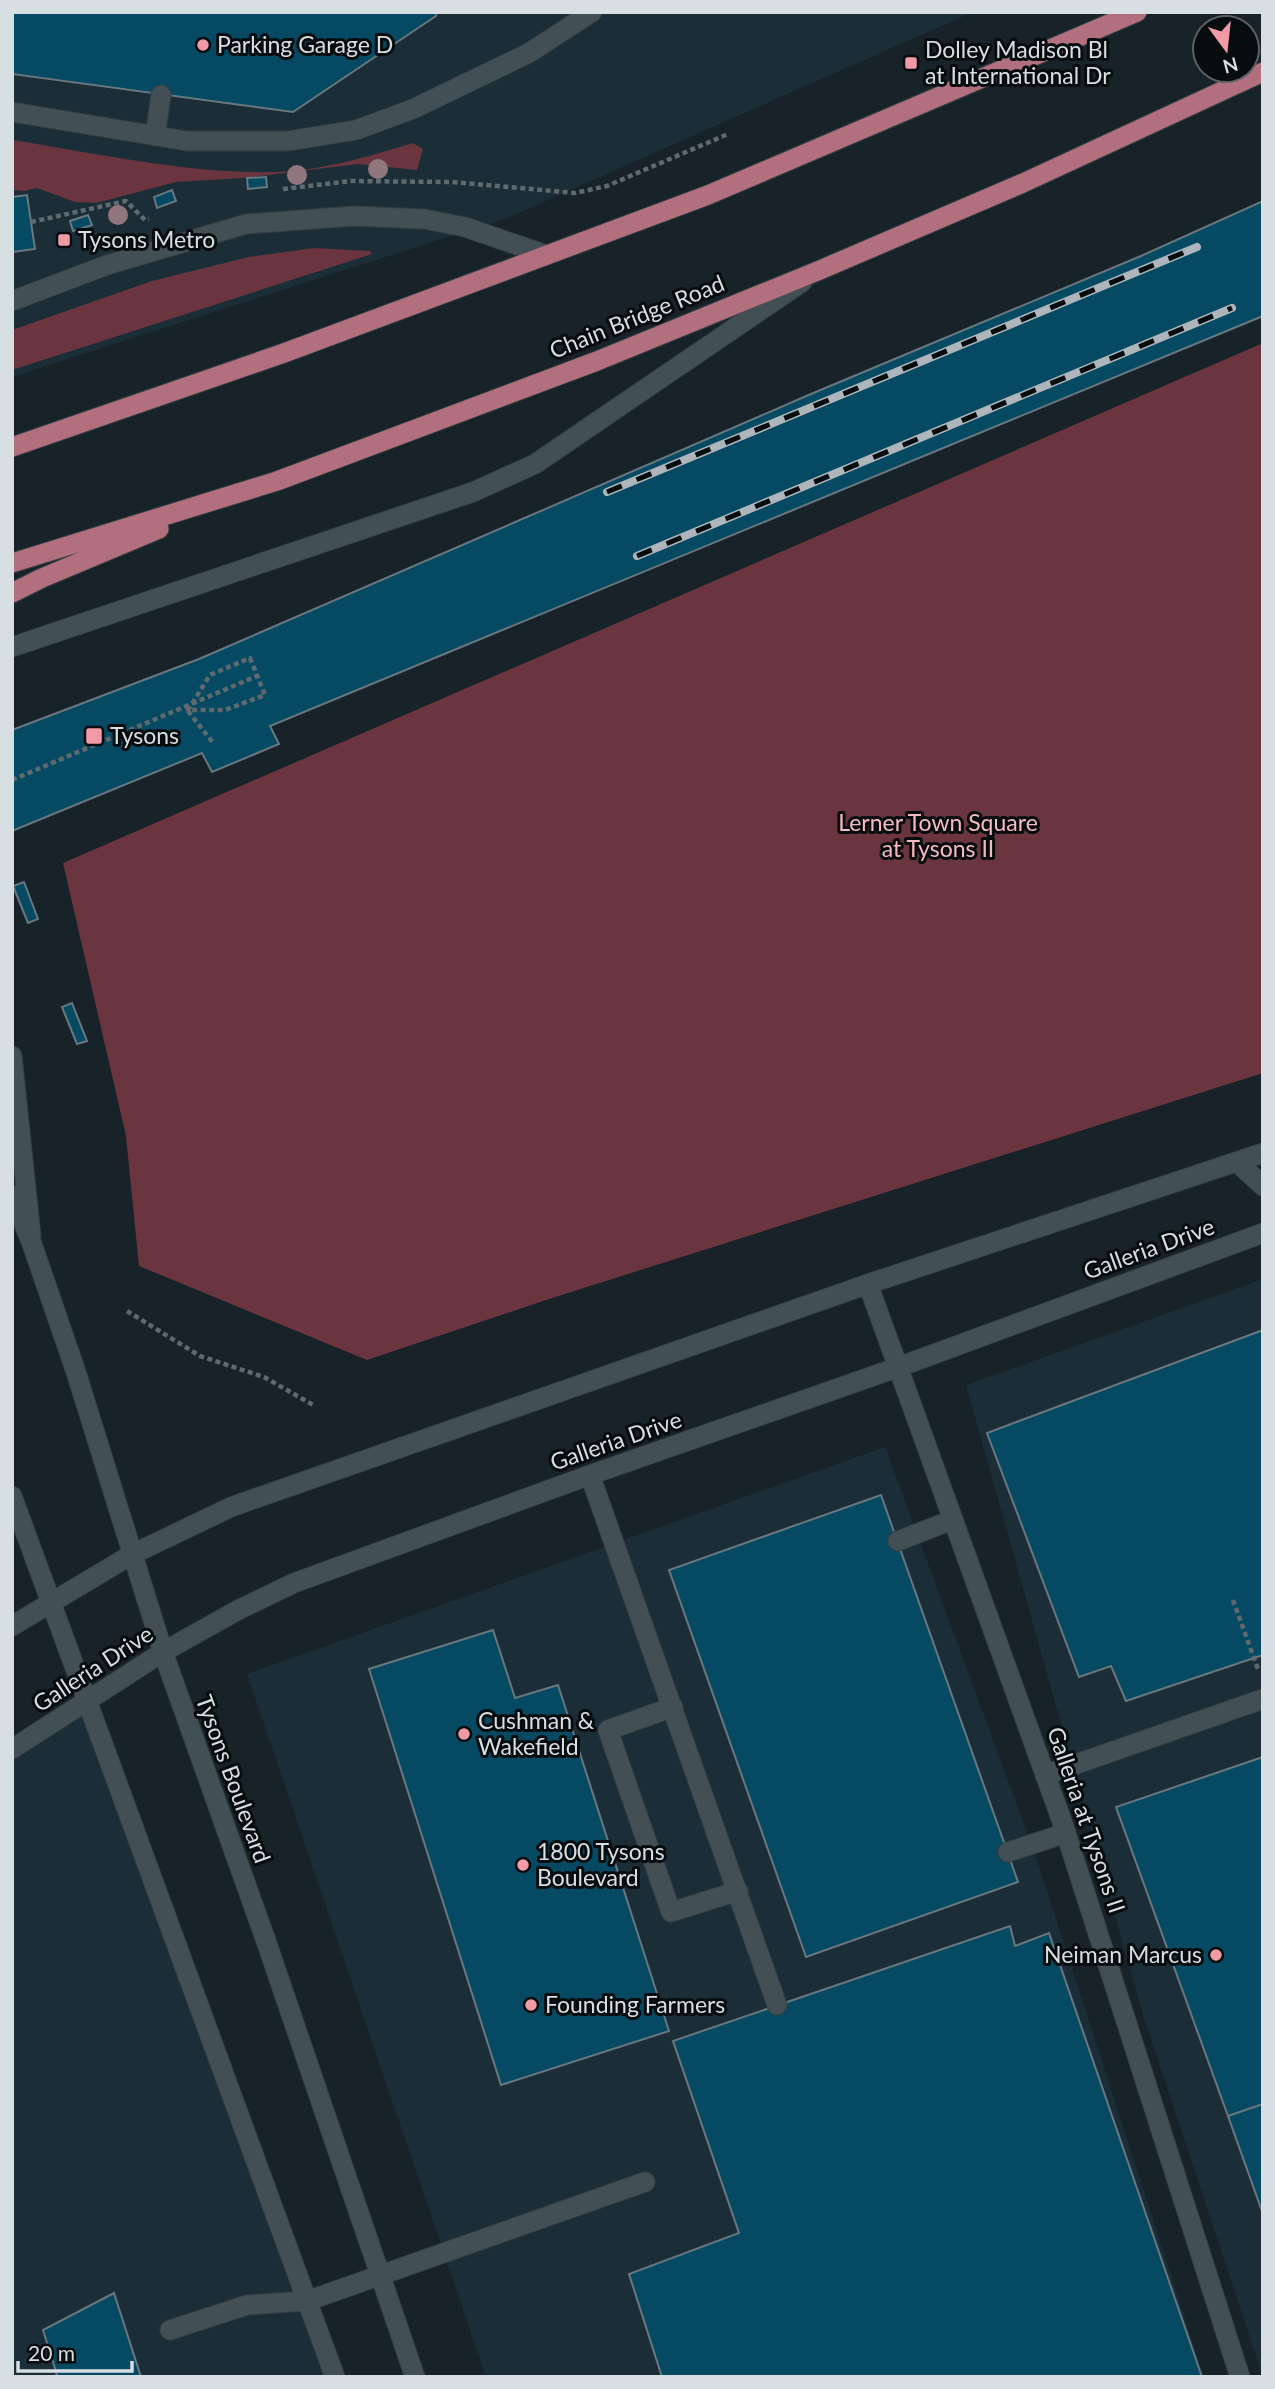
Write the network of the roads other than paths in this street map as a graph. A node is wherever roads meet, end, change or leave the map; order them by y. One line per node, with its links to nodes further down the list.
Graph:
1 (592, 12): 6 (street)
2 (1137, 12): 7 (main road)
3 (1263, 72): 8 (main road, Chain Bridge Road)
4 (161, 95): 6 (street)
5 (12, 112): 6 (street)
6 (155, 136)
7 (546, 255): 9 (street); 10 (main road)
8 (820, 270): 11 (main road, Chain Bridge Road); 14 (street)
9 (12, 301)
10 (12, 447)
11 (277, 481): 12 (main road, Chain Bridge Road); 13 (main road)
12 (12, 563)
13 (12, 593)
14 (12, 647)
15 (12, 1056): 21 (street)
16 (1263, 1153): 17 (street)
17 (1237, 1162): 18 (street); 22 (street)
18 (1263, 1186)
19 (12, 1195): 21 (street, Tysons Boulevard)
20 (1263, 1233): 23 (street, Galleria Drive)
21 (32, 1244): 28 (street, Tysons Boulevard)
22 (868, 1284): 23 (street, Galleria at Tysons II); 28 (street)
23 (897, 1368): 24 (street, Galleria Drive); 26 (street, Galleria at Tysons II)
24 (590, 1475): 31 (street, Galleria Drive); 34 (street)
25 (12, 1496): 29 (street)
26 (952, 1520): 27 (street); 36 (street, Galleria at Tysons II)
27 (898, 1541)
28 (131, 1555): 29 (street); 31 (street, Tysons Boulevard)
29 (52, 1602): 30 (street); 33 (street)
30 (12, 1626)
31 (163, 1652): 33 (street, Galleria Drive); 42 (street, Tysons Boulevard)
32 (1263, 1699): 36 (street)
33 (88, 1702): 35 (street, Galleria Drive); 43 (street)
34 (673, 1707): 39 (street); 39 (street)
35 (12, 1749)
36 (1045, 1775): 37 (street, Galleria at Tysons II)
37 (1066, 1833): 38 (street); 47 (street, Galleria at Tysons II)
38 (1008, 1852)
39 (737, 1891): 40 (street)
40 (777, 2005)
41 (645, 2182): 42 (street)
42 (380, 2274): 43 (street); 46 (street, Tysons Boulevard)
43 (307, 2301): 44 (street); 45 (street)
44 (170, 2330)
45 (335, 2377)
46 (415, 2377)
47 (1240, 2377)

